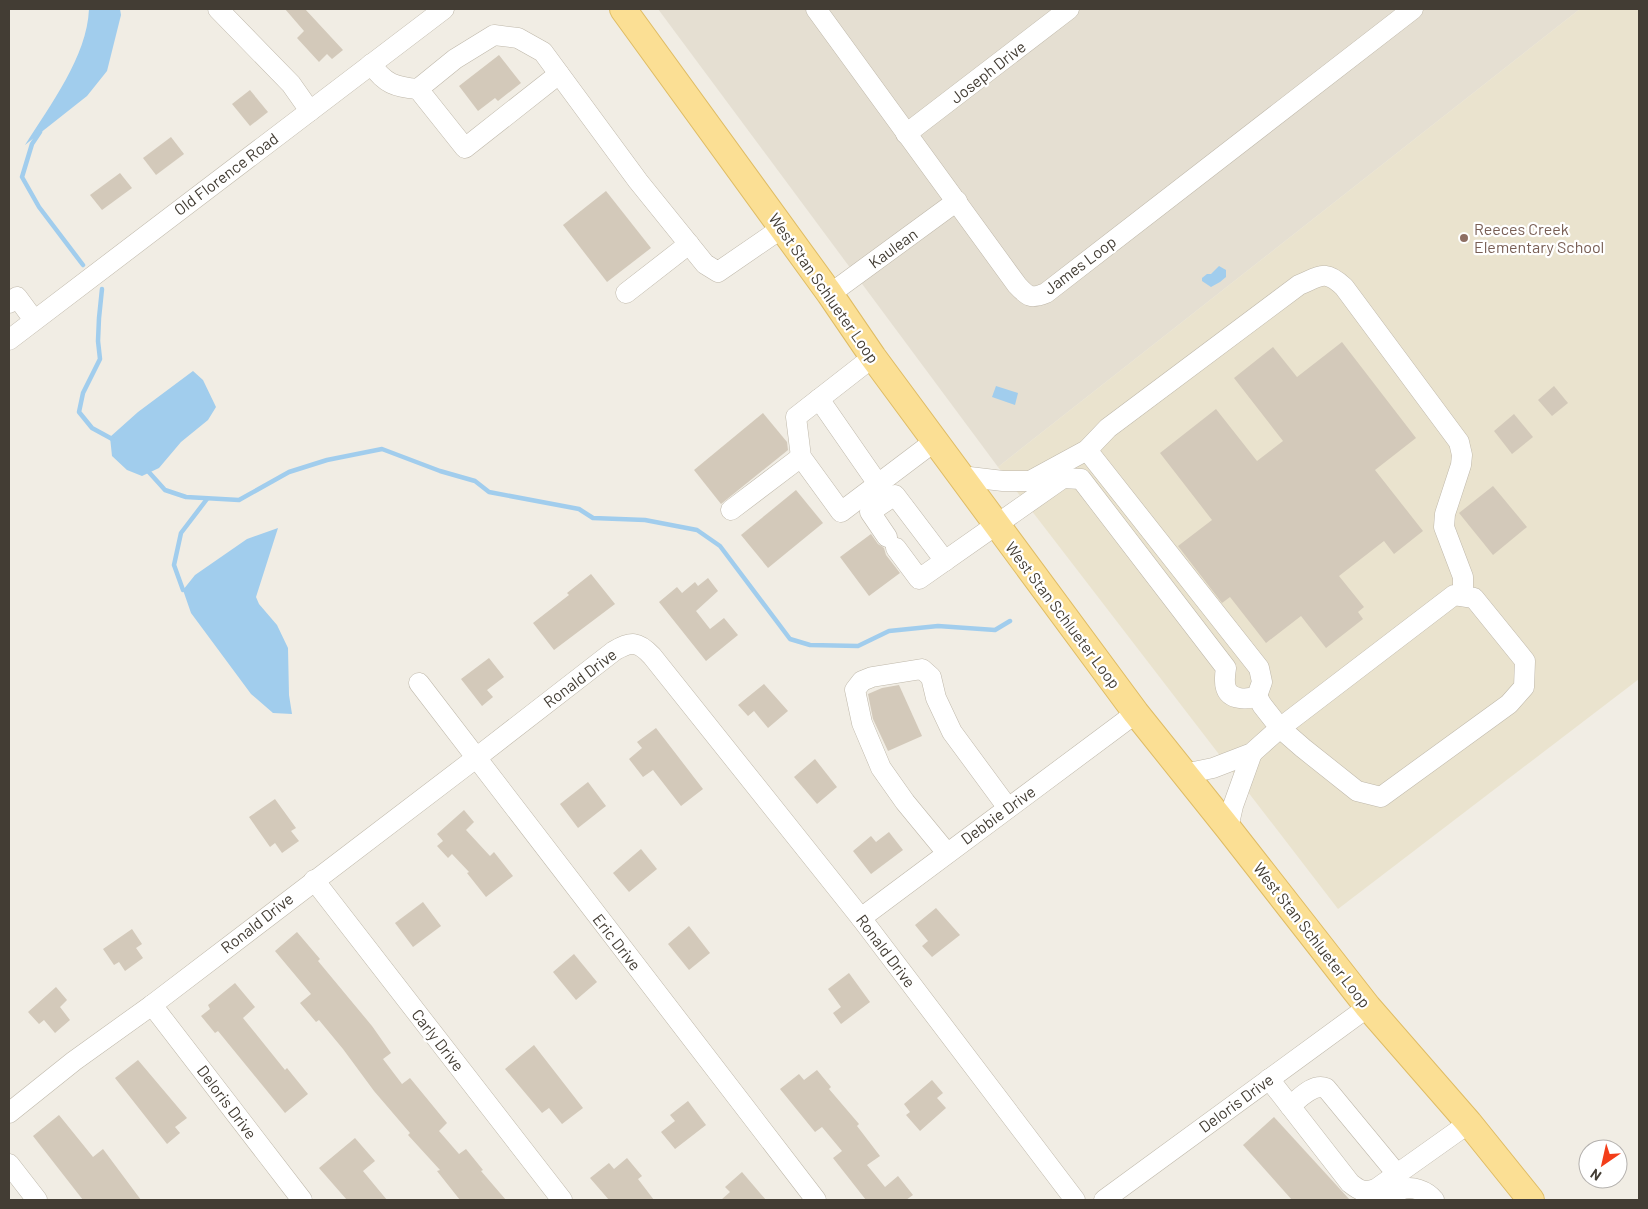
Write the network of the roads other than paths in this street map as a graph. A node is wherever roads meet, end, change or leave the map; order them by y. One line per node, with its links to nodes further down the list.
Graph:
1 (218, 9): 10 (street)
2 (623, 9): 13 (main road, West Stan Schlueter Loop)
3 (816, 9): 11 (street, James Loop)
4 (1069, 9): 11 (street, Joseph Drive)
5 (1413, 9): 12 (street, James Loop)
6 (440, 10): 7 (street, Old Florence Road)
7 (371, 64): 9 (street); 10 (street, Old Florence Road)
8 (559, 74): 9 (street); 9 (street); 14 (street)
9 (418, 89)
10 (310, 111): 18 (street, Old Florence Road)
11 (906, 134): 12 (street, James Loop)
12 (957, 201): 16 (street, Kaulean)
13 (782, 228): 14 (street); 16 (main road, West Stan Schlueter Loop)
14 (688, 244): 15 (street)
15 (626, 293)
16 (830, 294): 20 (main road, West Stan Schlueter Loop)
17 (9, 303): 18 (street)
18 (34, 320): 19 (street, Old Florence Road)
19 (9, 340)
20 (873, 357): 21 (street); 22 (main road, West Stan Schlueter Loop)
21 (819, 399): 24 (street); 26 (street)
22 (935, 441): 25 (main road, West Stan Schlueter Loop); 26 (street)
23 (1087, 450): 25 (street); 30 (street); 32 (street)
24 (801, 457): 26 (street); 27 (street)
25 (961, 476): 28 (main road, West Stan Schlueter Loop)
26 (878, 484)
27 (731, 510)
28 (995, 525): 29 (street); 32 (street); 33 (main road, West Stan Schlueter Loop)
29 (945, 561): 29 (street)
30 (1463, 596): 34 (street); 34 (street)
31 (419, 682): 36 (street, Eric Drive)
32 (1257, 696): 34 (street)
33 (1136, 713): 37 (main road, West Stan Schlueter Loop); 38 (street, Debbie Drive)
34 (1280, 728): 35 (street)
35 (1252, 753): 37 (street); 39 (street)
36 (476, 758): 41 (street, Ronald Drive); 42 (street, Ronald Drive); 54 (street, Eric Drive)
37 (1184, 774): 39 (main road, West Stan Schlueter Loop)
38 (1008, 808): 40 (street, Debbie Drive); 40 (street)
39 (1228, 828): 44 (main road, West Stan Schlueter Loop)
40 (947, 853): 42 (street, Debbie Drive)
41 (314, 880): 43 (street, Ronald Drive); 53 (street, Carly Drive)
42 (861, 918): 55 (street, Ronald Drive)
43 (152, 1004): 47 (street, Ronald Drive); 52 (street, Deloris Drive)
44 (1368, 1007): 45 (street, Deloris Drive); 48 (main road, West Stan Schlueter Loop)
45 (1269, 1079): 46 (street); 56 (street, Deloris Drive)
46 (1290, 1106): 50 (street); 50 (street)
47 (9, 1113)
48 (1469, 1123): 50 (street); 59 (main road, West Stan Schlueter Loop)
49 (9, 1164): 51 (street)
50 (1397, 1174)
51 (37, 1200)
52 (302, 1200)
53 (562, 1200)
54 (816, 1200)
55 (1075, 1200)
56 (1104, 1200)
57 (1386, 1200): 58 (street)
58 (1434, 1200)
59 (1532, 1200)

